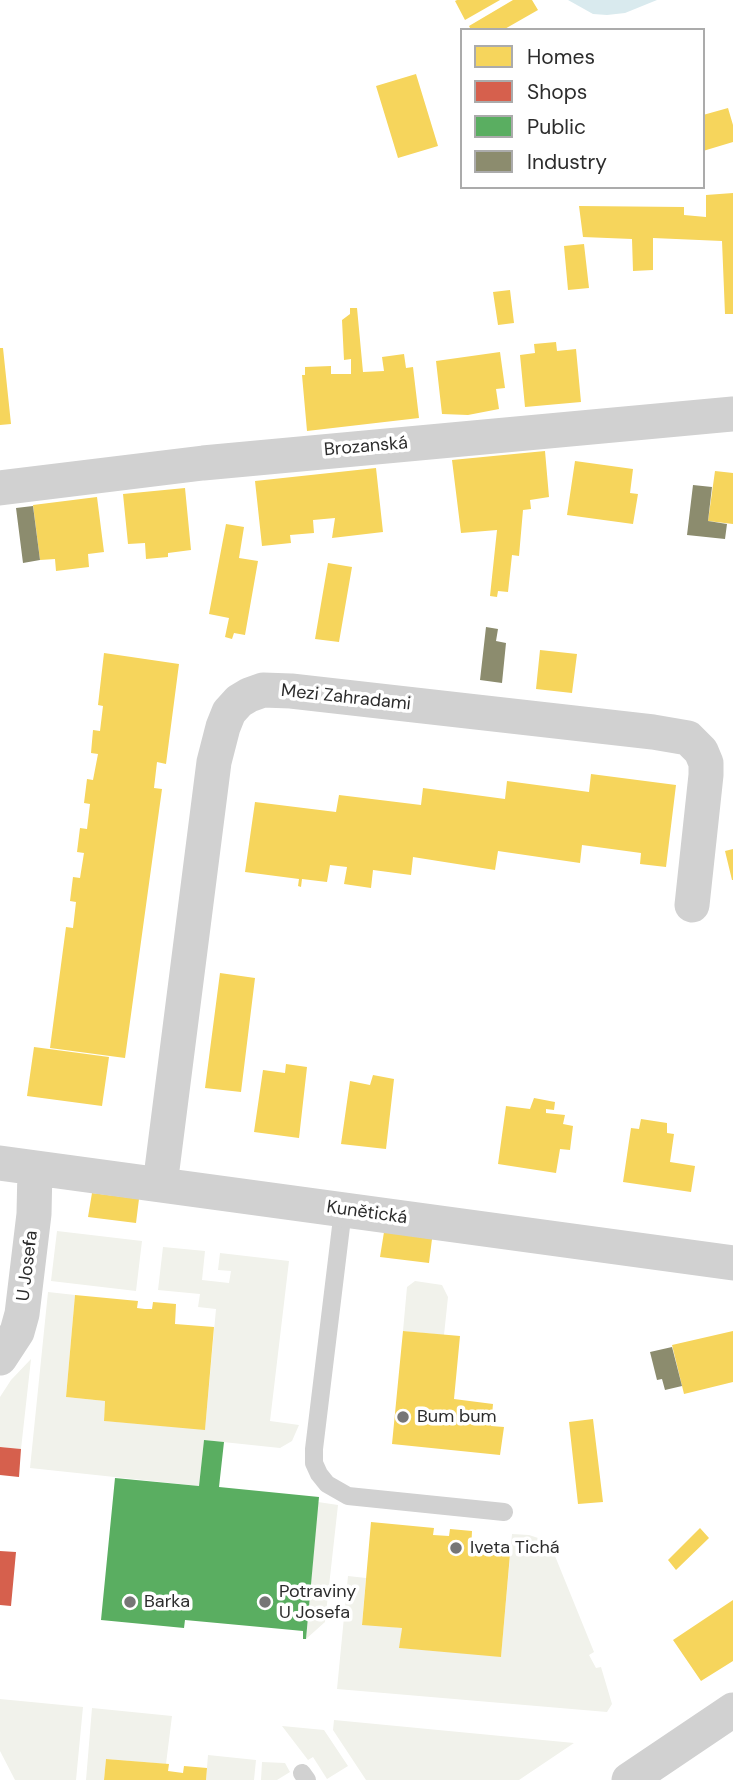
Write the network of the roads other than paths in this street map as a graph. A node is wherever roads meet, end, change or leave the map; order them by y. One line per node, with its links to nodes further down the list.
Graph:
1 (733, 414): 2 (street, Brozanská)
2 (0, 488)
3 (692, 905): 6 (street, Mezi Zahradami)
4 (0, 1163): 5 (street, Kunětická)
5 (35, 1168): 6 (street, Kunětická); 9 (street, U Josefa)
6 (160, 1185): 7 (street, Kunětická)
7 (343, 1210): 8 (street, Kunětická); 10 (lane)
8 (733, 1263)
9 (0, 1358)
10 (504, 1512)
11 (733, 1710): 12 (street)
12 (629, 1780)

